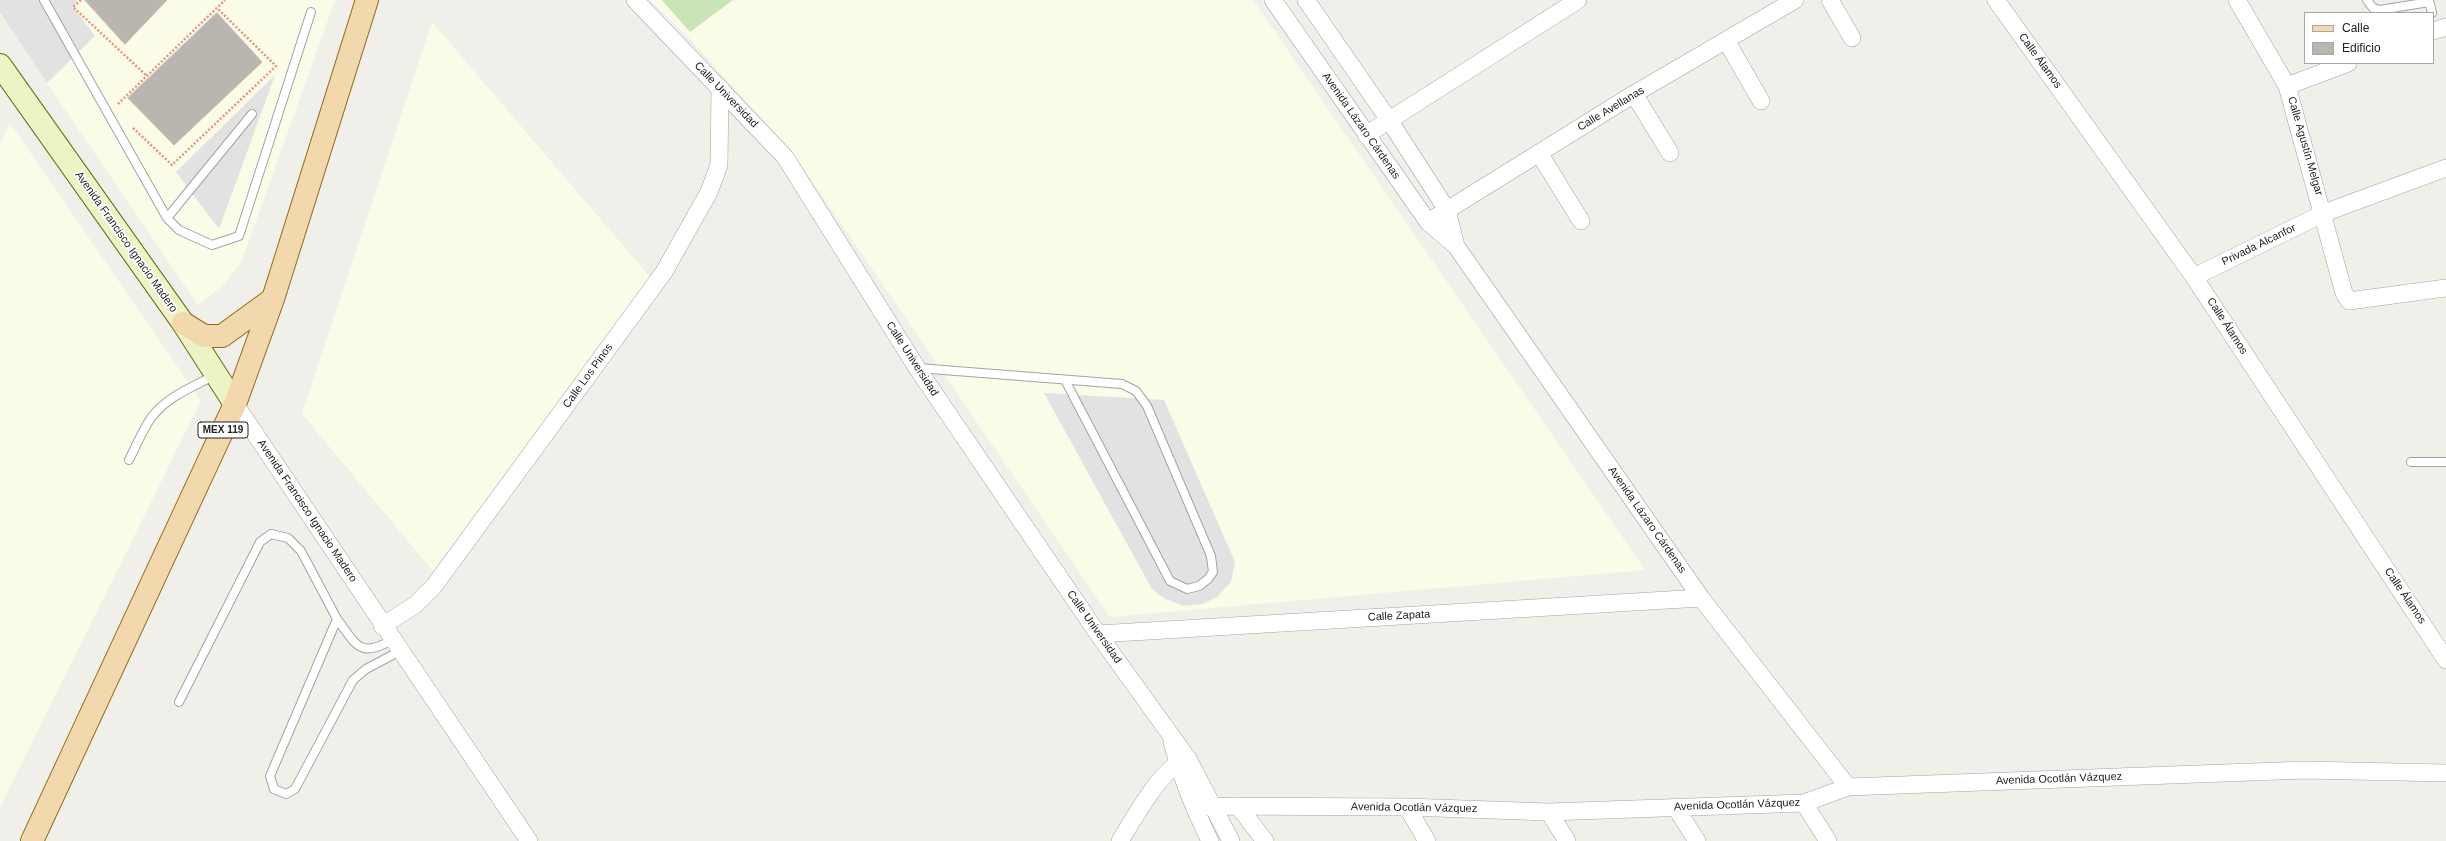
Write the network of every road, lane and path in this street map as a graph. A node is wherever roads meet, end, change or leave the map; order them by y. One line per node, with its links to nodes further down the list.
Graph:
1 (44, 0): 37 (lane)
2 (81, 0): 22 (path)
3 (225, 0): 15 (path)
4 (368, 0): 43 (main road, MEX 119)
5 (635, 0): 24 (street, Calle Universidad)
6 (1273, 0): 31 (street, Avenida Lázaro Cárdenas)
7 (1578, 0): 29 (street)
8 (1795, 0): 19 (street, Calle Avellanas)
9 (1830, 0): 18 (street)
10 (1996, 0): 41 (street, Calle Álamos)
11 (2237, 0): 23 (street, Calle Agustín Melgar)
12 (2367, 0): 14 (lane)
13 (1310, 1): 29 (street, Avenida Lázaro Cárdenas)
14 (2429, 1): 17 (lane)
15 (217, 8): 22 (path); 30 (path)
16 (311, 12): 37 (lane)
17 (2432, 12)
18 (1852, 38)
19 (1727, 42): 25 (street, Calle Avellanas); 26 (street)
20 (2345, 64): 23 (street)
21 (0, 65): 44 (main road, Avenida Francisco Ignacio Madero)
22 (147, 76): 27 (path)
23 (2287, 86): 36 (street, Calle Agustín Melgar)
24 (720, 88): 45 (street, Calle Universidad); 54 (street, Calle Los Pinos)
25 (1634, 94): 32 (street, Calle Avellanas); 33 (street)
26 (1761, 101)
27 (113, 109)
28 (252, 114): 37 (lane)
29 (1389, 120): 31 (street); 35 (street, Avenida Lázaro Cárdenas)
30 (129, 124)
31 (1366, 135): 39 (street, Avenida Lázaro Cárdenas)
32 (1539, 153): 35 (street, Calle Avellanas); 38 (street)
33 (1670, 153)
34 (2446, 168): 36 (street, Privada Alcanfor)
35 (1447, 210): 39 (street, Calle Avellanas); 40 (street, Avenida Lázaro Cárdenas)
36 (2324, 213): 41 (street, Privada Alcanfor); 42 (street, Calle Agustín Melgar)
37 (167, 218)
38 (1581, 221)
39 (1428, 222): 40 (street, Avenida Lázaro Cárdenas)
40 (1456, 246): 52 (street, Avenida Lázaro Cárdenas)
41 (2194, 277): 57 (street, Calle Álamos)
42 (2446, 288)
43 (273, 299): 44 (main road); 48 (main road, MEX 119)
44 (183, 323): 46 (main road, Avenida Francisco Ignacio Madero)
45 (917, 368): 47 (lane); 55 (street, Calle Universidad)
46 (216, 374): 48 (main road, Avenida Francisco Ignacio Madero); 49 (lane)
47 (1065, 380): 47 (lane)
48 (235, 404): 54 (street, Avenida Francisco Ignacio Madero); 69 (main road, MEX 119)
49 (129, 460)
50 (2411, 462): 51 (lane)
51 (2446, 462)
52 (1701, 598): 55 (street, Calle Zapata); 61 (street, Avenida Lázaro Cárdenas)
53 (337, 619): 56 (lane); 56 (lane); 58 (lane)
54 (382, 626): 56 (street, Avenida Francisco Ignacio Madero)
55 (1098, 634): 59 (street, Calle Universidad)
56 (396, 646): 70 (street, Avenida Francisco Ignacio Madero)
57 (2446, 660)
58 (179, 702)
59 (1183, 760): 63 (street, Calle Universidad); 67 (street, Calle Universidad); 71 (street)
60 (2446, 773): 61 (street, Avenida Ocotlán Vázquez)
61 (1848, 787): 62 (street, Avenida Ocotlán Vázquez)
62 (1804, 803): 66 (street, Avenida Ocotlán Vázquez); 78 (street)
63 (1211, 806): 64 (street, Avenida Ocotlán Vázquez); 67 (street, Avenida Ocotlán Vázquez); 73 (street, Calle Universidad)
64 (1238, 806): 65 (street, Avenida Ocotlán Vázquez); 74 (street)
65 (1407, 807): 68 (street, Avenida Ocotlán Vázquez); 75 (street)
66 (1676, 808): 68 (street, Avenida Ocotlán Vázquez); 77 (street)
67 (1194, 809): 72 (street, Calle Universidad)
68 (1549, 812): 76 (street)
69 (32, 841)
70 (529, 841)
71 (1120, 841)
72 (1210, 841)
73 (1231, 841)
74 (1265, 841)
75 (1427, 841)
76 (1567, 841)
77 (1697, 841)
78 (1828, 841)

